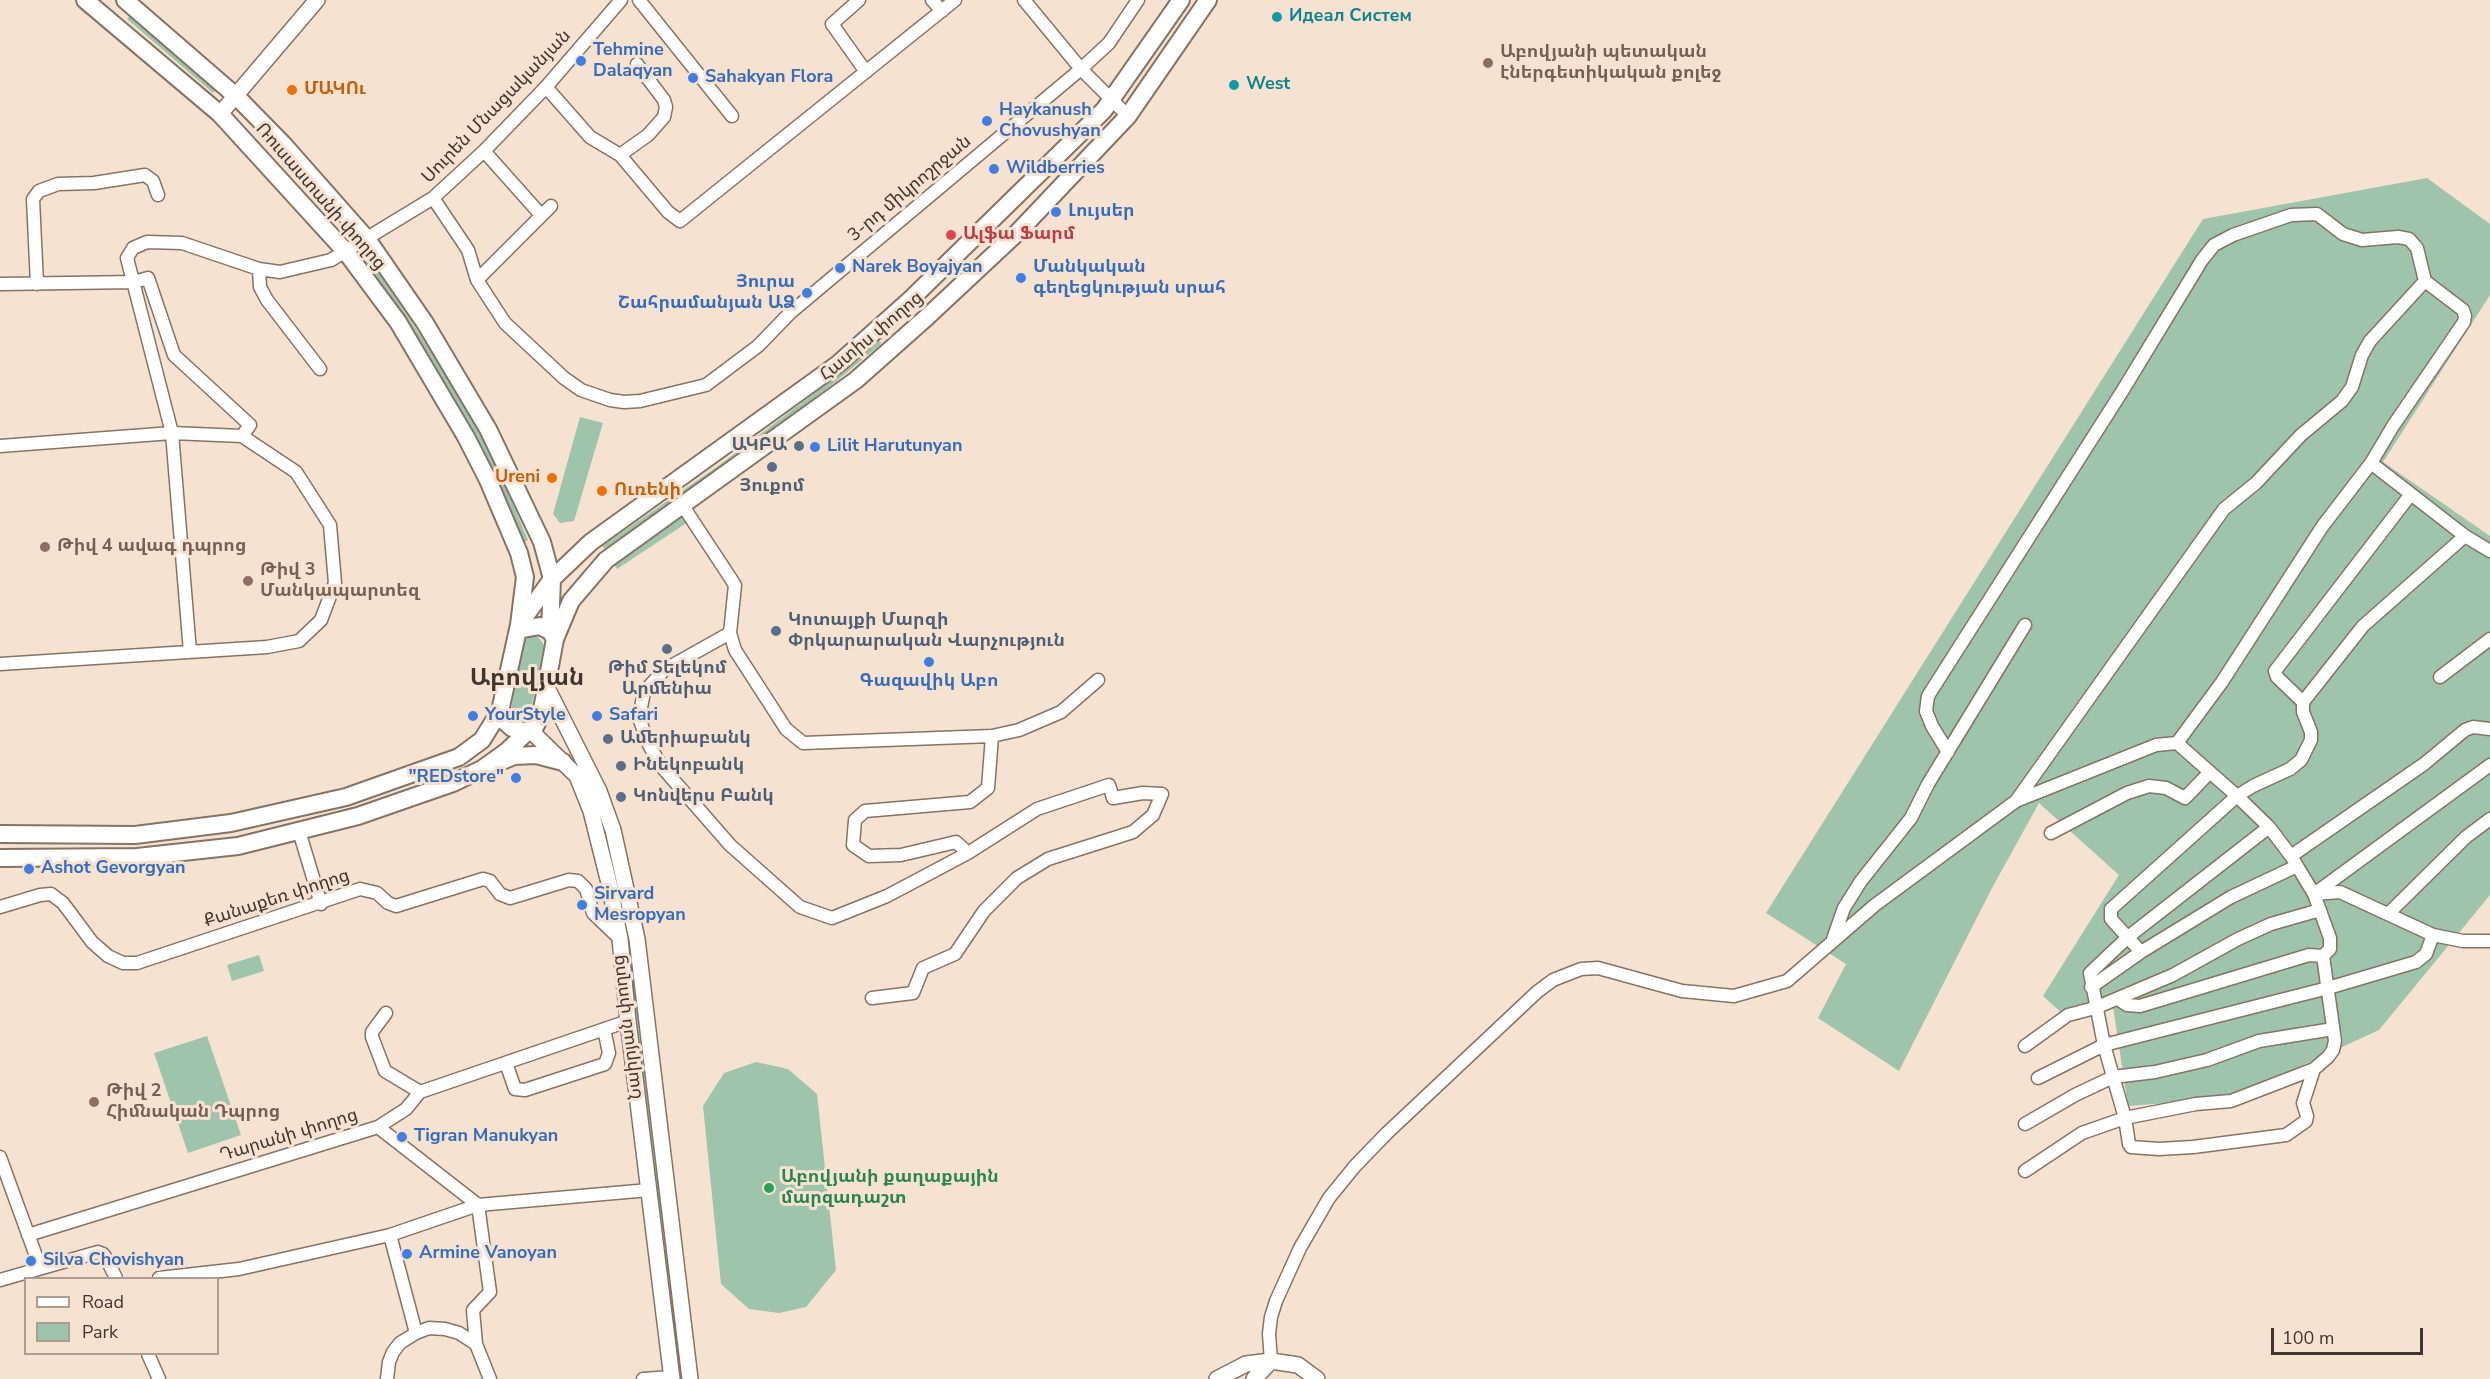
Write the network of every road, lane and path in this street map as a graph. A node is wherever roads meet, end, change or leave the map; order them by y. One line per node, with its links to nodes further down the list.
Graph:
1 (85, 0): 20 (main road, Ռուսաստանի փողոց)
2 (124, 0): 18 (main road, Ռուսաստանի փողոց)
3 (317, 0): 18 (street)
4 (639, 0): 21 (street)
5 (859, 0): 16 (street)
6 (932, 0): 13 (street)
7 (956, 0): 13 (street)
8 (1024, 0): 15 (street)
9 (1138, 0): 15 (street, 3-րդ միկրոշրջան)
10 (1181, 0): 19 (main road, Հատիս փողոց)
11 (1208, 0): 22 (main road, Հատիս փողոց)
12 (616, 2): 17 (street, Սուրեն Մնացականյան)
13 (942, 11): 16 (street)
14 (637, 64): 24 (street)
15 (1082, 69): 19 (street); 32 (street, 3-րդ միկրոշրջան)
16 (866, 72): 24 (street)
17 (546, 87): 23 (street, Սուրեն Մնացականյան); 24 (street)
18 (237, 97): 20 (street); 29 (main road, Ռուսաստանի փողոց)
19 (1112, 100): 22 (street); 46 (main road, Հատիս փողոց)
20 (220, 114): 30 (main road, Ռուսաստանի փողոց)
21 (732, 116)
22 (1128, 116): 43 (main road, Հատիս փողոց)
23 (484, 151): 26 (street, Սուրեն Մնացականյան); 28 (street)
24 (620, 155)
25 (158, 195): 36 (street)
26 (433, 198): 29 (street, Սուրեն Մնացականյան); 32 (street, 3-րդ միկրոշրջան)
27 (551, 206): 28 (street)
28 (541, 215): 32 (street)
29 (367, 239): 30 (street, Սուրեն Մնացականյան); 46 (main road, Ռուսաստանի փողոց)
30 (346, 252): 31 (street, Սուրեն Մնացականյան); 48 (main road, Ռուսաստանի փողոց)
31 (259, 269): 34 (street, Սուրեն Մնացականյան); 37 (street)
32 (477, 280)
33 (2426, 280): 41 (street); 63 (street); 69 (street)
34 (134, 282): 36 (street); 38 (street, Սուրեն Մնացականյան); 39 (street)
35 (0, 284): 36 (street)
36 (37, 284)
37 (320, 369)
38 (172, 433): 39 (street); 40 (street); 52 (street, Սուրեն Մնացականյան)
39 (242, 436): 52 (street)
40 (0, 446)
41 (2371, 463): 42 (street); 62 (street)
42 (2411, 494): 44 (street); 57 (street)
43 (683, 507): 49 (street); 50 (main road, Հատիս փողոց)
44 (2465, 536): 45 (street); 57 (street)
45 (2490, 551)
46 (552, 579): 48 (main road, Հատիս փողոց); 50 (main road, Ռուսաստանի փողոց)
47 (2025, 625): 63 (street)
48 (518, 628): 50 (main road); 58 (main road, Ռուսաստանի փողոց)
49 (730, 633): 61 (street); 75 (street)
50 (552, 635): 56 (main road)
51 (2490, 639): 54 (street)
52 (190, 652): 53 (street)
53 (0, 664)
54 (2440, 677)
55 (1098, 680): 61 (street)
56 (546, 686): 60 (main road); 128 (street, Նաիրյան փողոց)
57 (2302, 702): 68 (street)
58 (500, 711): 60 (main road); 74 (main road, Ռուսաստանի փողոց)
59 (2490, 729): 77 (street)
60 (529, 731): 64 (street, Նաիրյան փողոց); 66 (main road)
61 (992, 736): 75 (street)
62 (2176, 743): 67 (street); 69 (street)
63 (1948, 752): 87 (street)
64 (563, 762): 66 (main road); 85 (street, Նաիրյան փողոց)
65 (2490, 765): 78 (street)
66 (482, 769): 72 (main road)
67 (2210, 772): 68 (street); 73 (street)
68 (2238, 796): 71 (street); 84 (street)
69 (2016, 801): 87 (street)
70 (2490, 819): 82 (street)
71 (2269, 827): 77 (street); 84 (street)
72 (299, 831): 76 (main road); 79 (street)
73 (2051, 833)
74 (0, 834)
75 (968, 853): 92 (street)
76 (0, 858)
77 (2294, 861): 78 (street); 88 (street)
78 (2314, 894): 81 (street); 82 (street)
79 (321, 904): 80 (street, Քանաքեռ փողոց); 85 (street, Քանաքեռ փողոց)
80 (0, 907)
81 (2320, 910): 89 (street); 93 (street)
82 (2388, 914): 83 (street)
83 (2433, 935): 86 (street); 91 (street)
84 (2128, 937): 88 (street); 90 (street)
85 (620, 939): 96 (street, Նաիրյան փողոց)
86 (2490, 941)
87 (1831, 943): 122 (street)
88 (2141, 952): 90 (street)
89 (2324, 956): 91 (street); 93 (street)
90 (2091, 987): 94 (street)
91 (2328, 988): 98 (street); 99 (street)
92 (872, 998)
93 (2118, 999): 94 (street)
94 (2095, 1008): 99 (street); 100 (street)
95 (386, 1013): 105 (street)
96 (628, 1021): 97 (street); 111 (street, Նաիրյան փողոց)
97 (604, 1029): 101 (street); 101 (street)
98 (2333, 1029): 102 (street); 103 (street)
99 (2104, 1045): 103 (street); 104 (street)
100 (2025, 1046)
101 (506, 1063): 105 (street)
102 (2314, 1069): 106 (street); 106 (street)
103 (2113, 1077): 106 (street); 107 (street)
104 (2038, 1078)
105 (420, 1092): 108 (street)
106 (2126, 1118): 110 (street)
107 (2025, 1124)
108 (378, 1127): 112 (street, Դարանի փողոց); 113 (street, Դարանի փողոց)
109 (0, 1157): 113 (street)
110 (2025, 1171)
111 (649, 1190): 112 (street); 123 (street, Նաիրյան փողոց)
112 (478, 1205): 114 (street); 120 (street)
113 (28, 1235): 115 (street)
114 (390, 1235): 117 (street); 119 (street)
115 (40, 1267): 116 (street); 118 (street)
116 (115, 1277)
117 (168, 1277)
118 (0, 1280)
119 (416, 1333): 120 (street); 125 (street)
120 (476, 1344): 126 (street)
121 (149, 1355): 124 (street)
122 (1271, 1361): 129 (street); 130 (street); 131 (street)
123 (672, 1378): 127 (street)
124 (159, 1379)
125 (387, 1379)
126 (490, 1379)
127 (642, 1379)
128 (690, 1379)
129 (1217, 1379)
130 (1254, 1379)
131 (1317, 1379)

